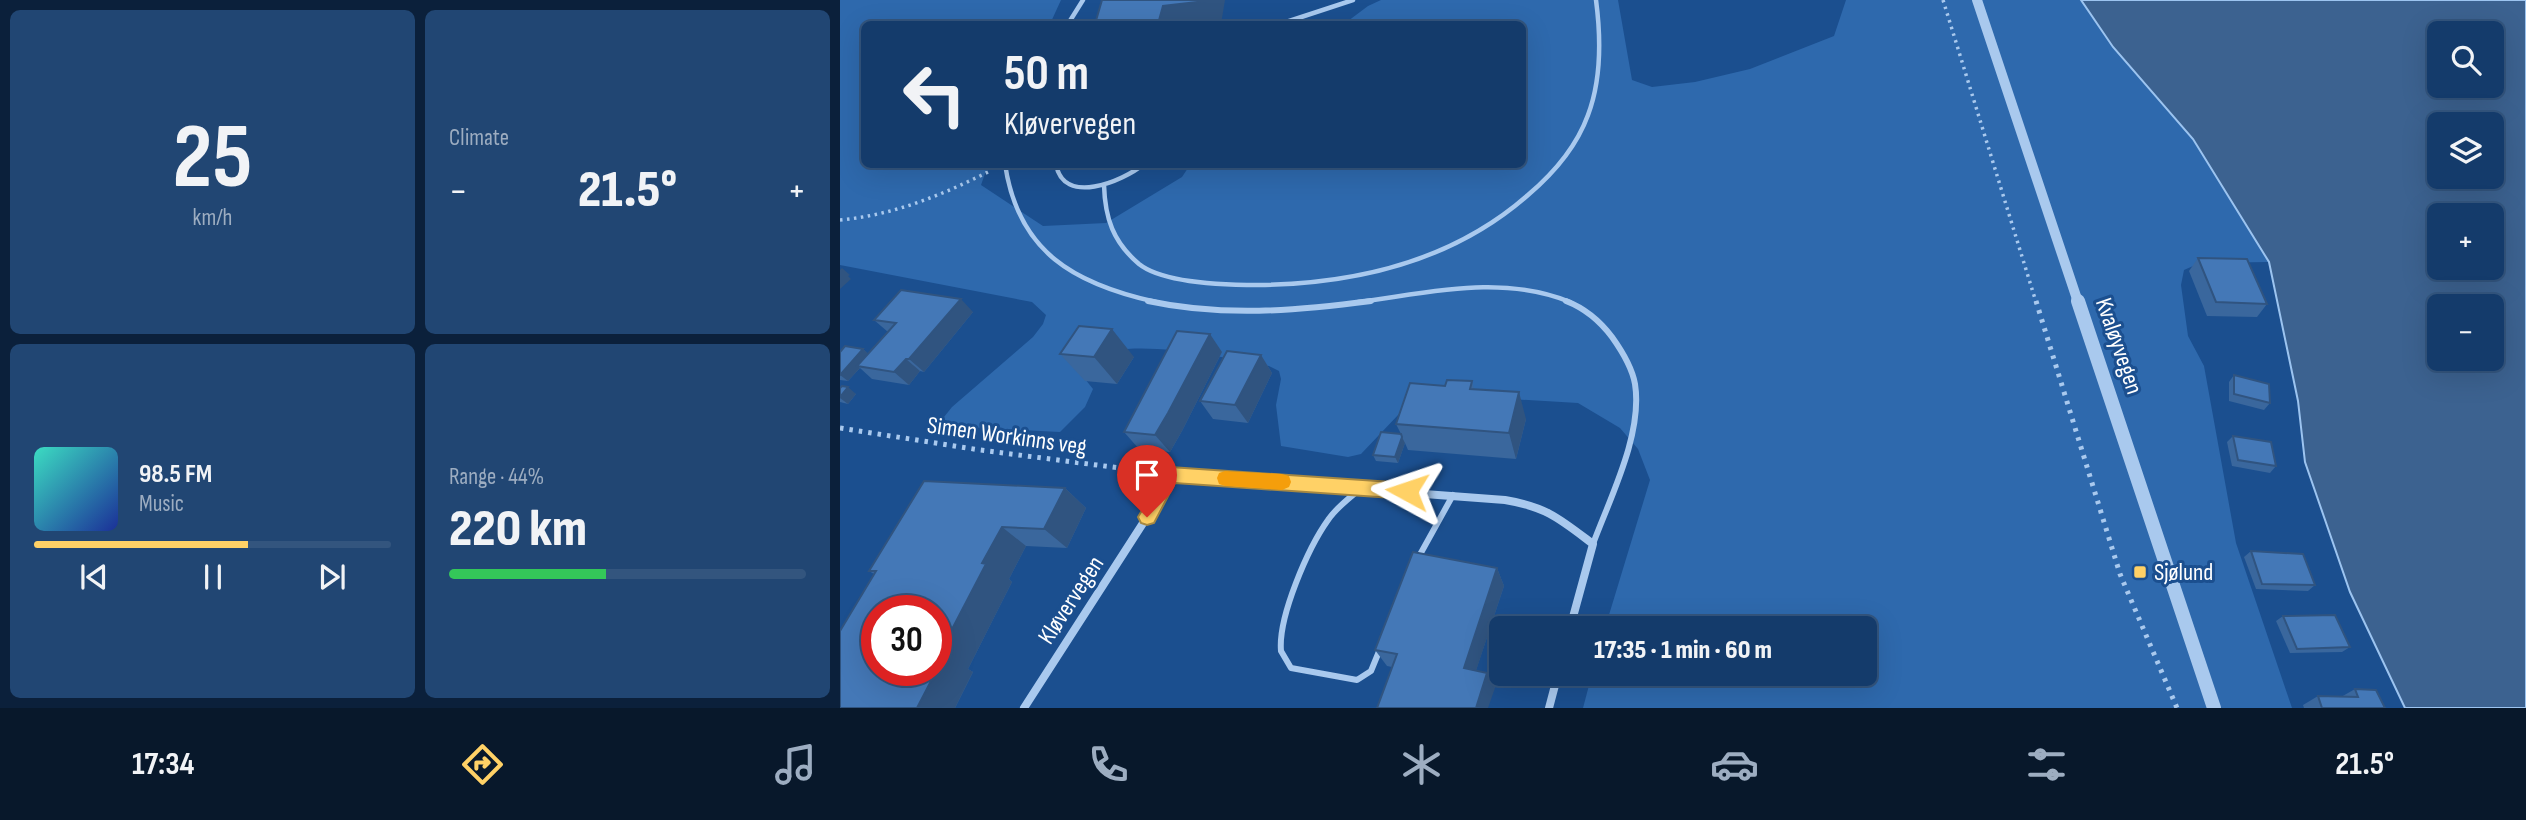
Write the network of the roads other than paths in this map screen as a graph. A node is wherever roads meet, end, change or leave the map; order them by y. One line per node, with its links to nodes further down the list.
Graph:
1 (1083, 0): 5 (lane)
2 (1353, 0): 6 (lane)
3 (1596, 0): 10 (lane)
4 (1977, 0): 20 (street, Kvaløyvegen)
5 (1070, 21)
6 (1289, 21)
7 (1005, 168): 13 (lane)
8 (1056, 168): 10 (lane)
9 (1139, 168): 10 (lane)
10 (1104, 185)
11 (1362, 488): 12 (street); 16 (lane); 18 (street, Kløvervegen)
12 (1453, 495): 13 (street); 14 (lane)
13 (1593, 544): 15 (street)
14 (1415, 565)
15 (1573, 616)
16 (1385, 635)
17 (1555, 686): 19 (street)
18 (1024, 708)
19 (1549, 708)
20 (2214, 708)

